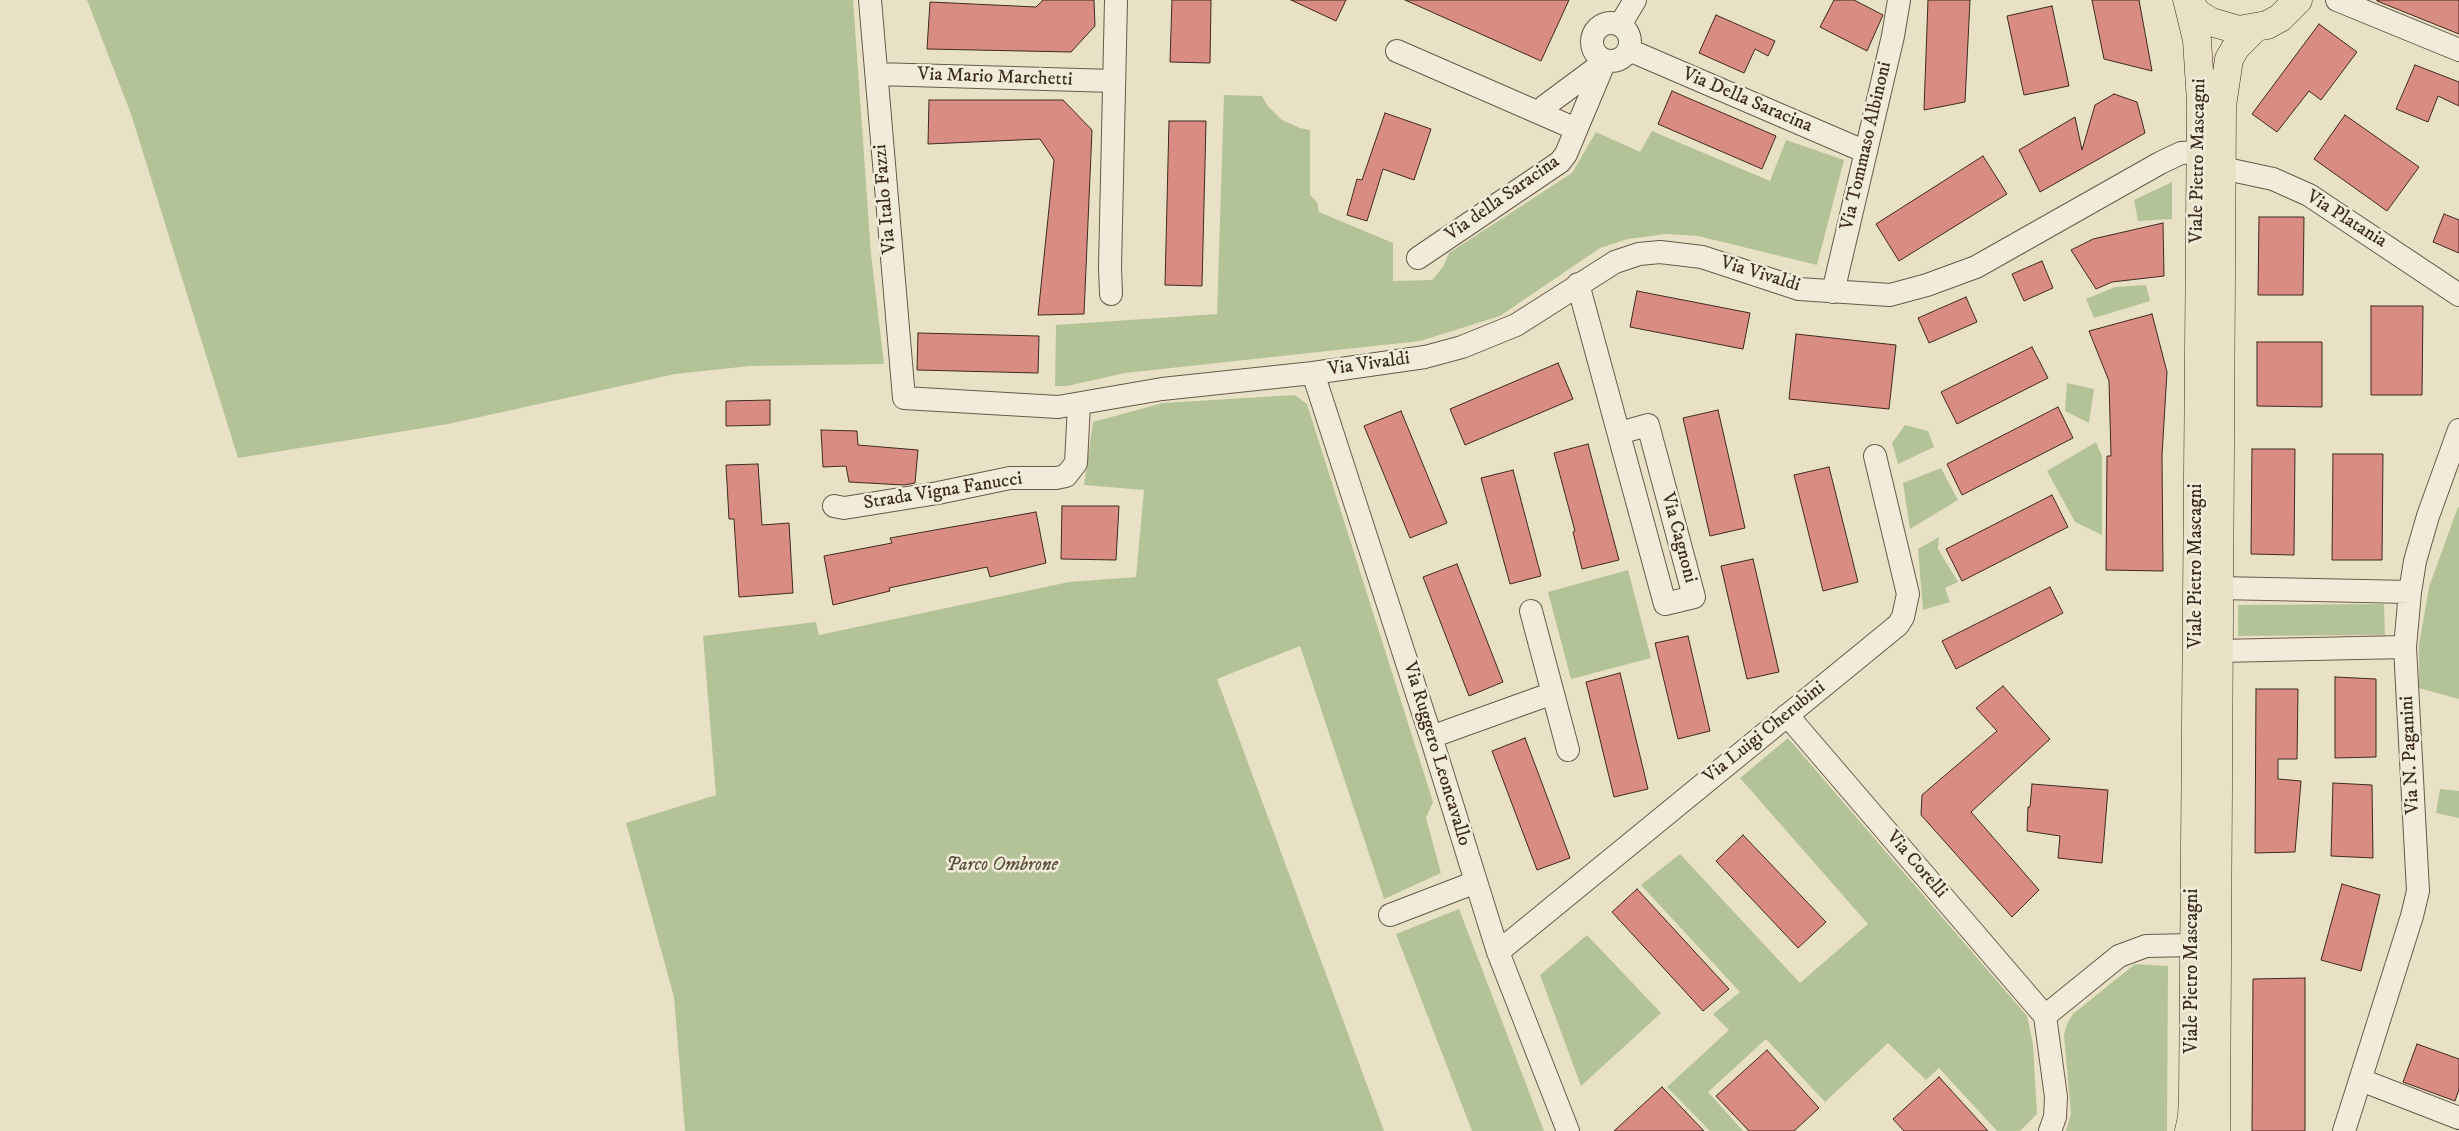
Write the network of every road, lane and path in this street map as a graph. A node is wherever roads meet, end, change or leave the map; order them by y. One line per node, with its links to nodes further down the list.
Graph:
1 (870, 0): 14 (street, Via Italo Fazzi)
2 (1116, 0): 15 (street)
3 (1635, 0): 8 (street)
4 (1898, 0): 18 (street, Via Tommaso Albinoni)
5 (2298, 0): 9 (main road)
6 (2337, 0): 11 (street)
7 (2187, 1): 9 (main road); 19 (main road, Viale Pietro Mascagni)
8 (1620, 25): 10 (street); 13 (street)
9 (2254, 29): 20 (main road, Viale Pietro Mascagni)
10 (1629, 50): 13 (street); 18 (street, Via Della Saracina)
11 (2459, 50)
12 (1397, 52): 16 (street)
13 (1605, 61): 16 (street); 17 (street, Via della Saracina)
14 (877, 74): 15 (street, Via Mario Marchetti); 27 (street, Via Italo Fazzi)
15 (1113, 81): 24 (street)
16 (1541, 113): 17 (street)
17 (1576, 129): 21 (street, Via della Saracina)
18 (1866, 152): 23 (street, Via Tommaso Albinoni)
19 (2200, 152): 23 (street, Via Vivaldi); 44 (main road, Viale Pietro Mascagni)
20 (2222, 168): 25 (street, Via Platania); 33 (main road, Viale Pietro Mascagni)
21 (1418, 258)
22 (1578, 284): 23 (street, Via Vivaldi); 26 (street, Via Vivaldi); 29 (street, Via Cagnoni)
23 (1833, 292)
24 (1111, 294)
25 (2459, 295)
26 (1313, 373): 27 (street); 40 (street, Via Ruggero Leoncavallo)
27 (1079, 404): 32 (street, Strada Vigna Fanucci)
28 (2459, 430): 31 (street, Via N. Paganini)
29 (1619, 434): 29 (street, Via Cagnoni)
30 (1875, 456): 39 (street, Via Luigi Cherubini)
31 (2450, 486): 34 (street, Via N. Paganini)
32 (834, 506)
33 (2219, 588): 34 (street); 37 (main road, Viale Pietro Mascagni)
34 (2410, 592): 36 (street, Via N. Paganini)
35 (1531, 611): 38 (street)
36 (2406, 647): 37 (street); 47 (street, Via N. Paganini)
37 (2218, 651): 52 (main road, Viale Pietro Mascagni)
38 (1553, 693): 40 (street); 41 (street)
39 (1787, 715): 45 (street, Via Luigi Cherubini); 46 (street, Via Corelli)
40 (1431, 737): 42 (street, Via Ruggero Leoncavallo)
41 (1568, 750)
42 (1476, 882): 43 (street); 45 (street, Via Ruggero Leoncavallo)
43 (1390, 915)
44 (2193, 945): 46 (street); 51 (main road, Viale Pietro Mascagni)
45 (1498, 952): 49 (street, Via Ruggero Leoncavallo)
46 (2045, 1016): 50 (street)
47 (2361, 1080): 48 (street); 53 (street, Via N. Paganini)
48 (2459, 1118)
49 (1568, 1131)
50 (2050, 1131)
51 (2189, 1131)
52 (2216, 1131)
53 (2344, 1131)

